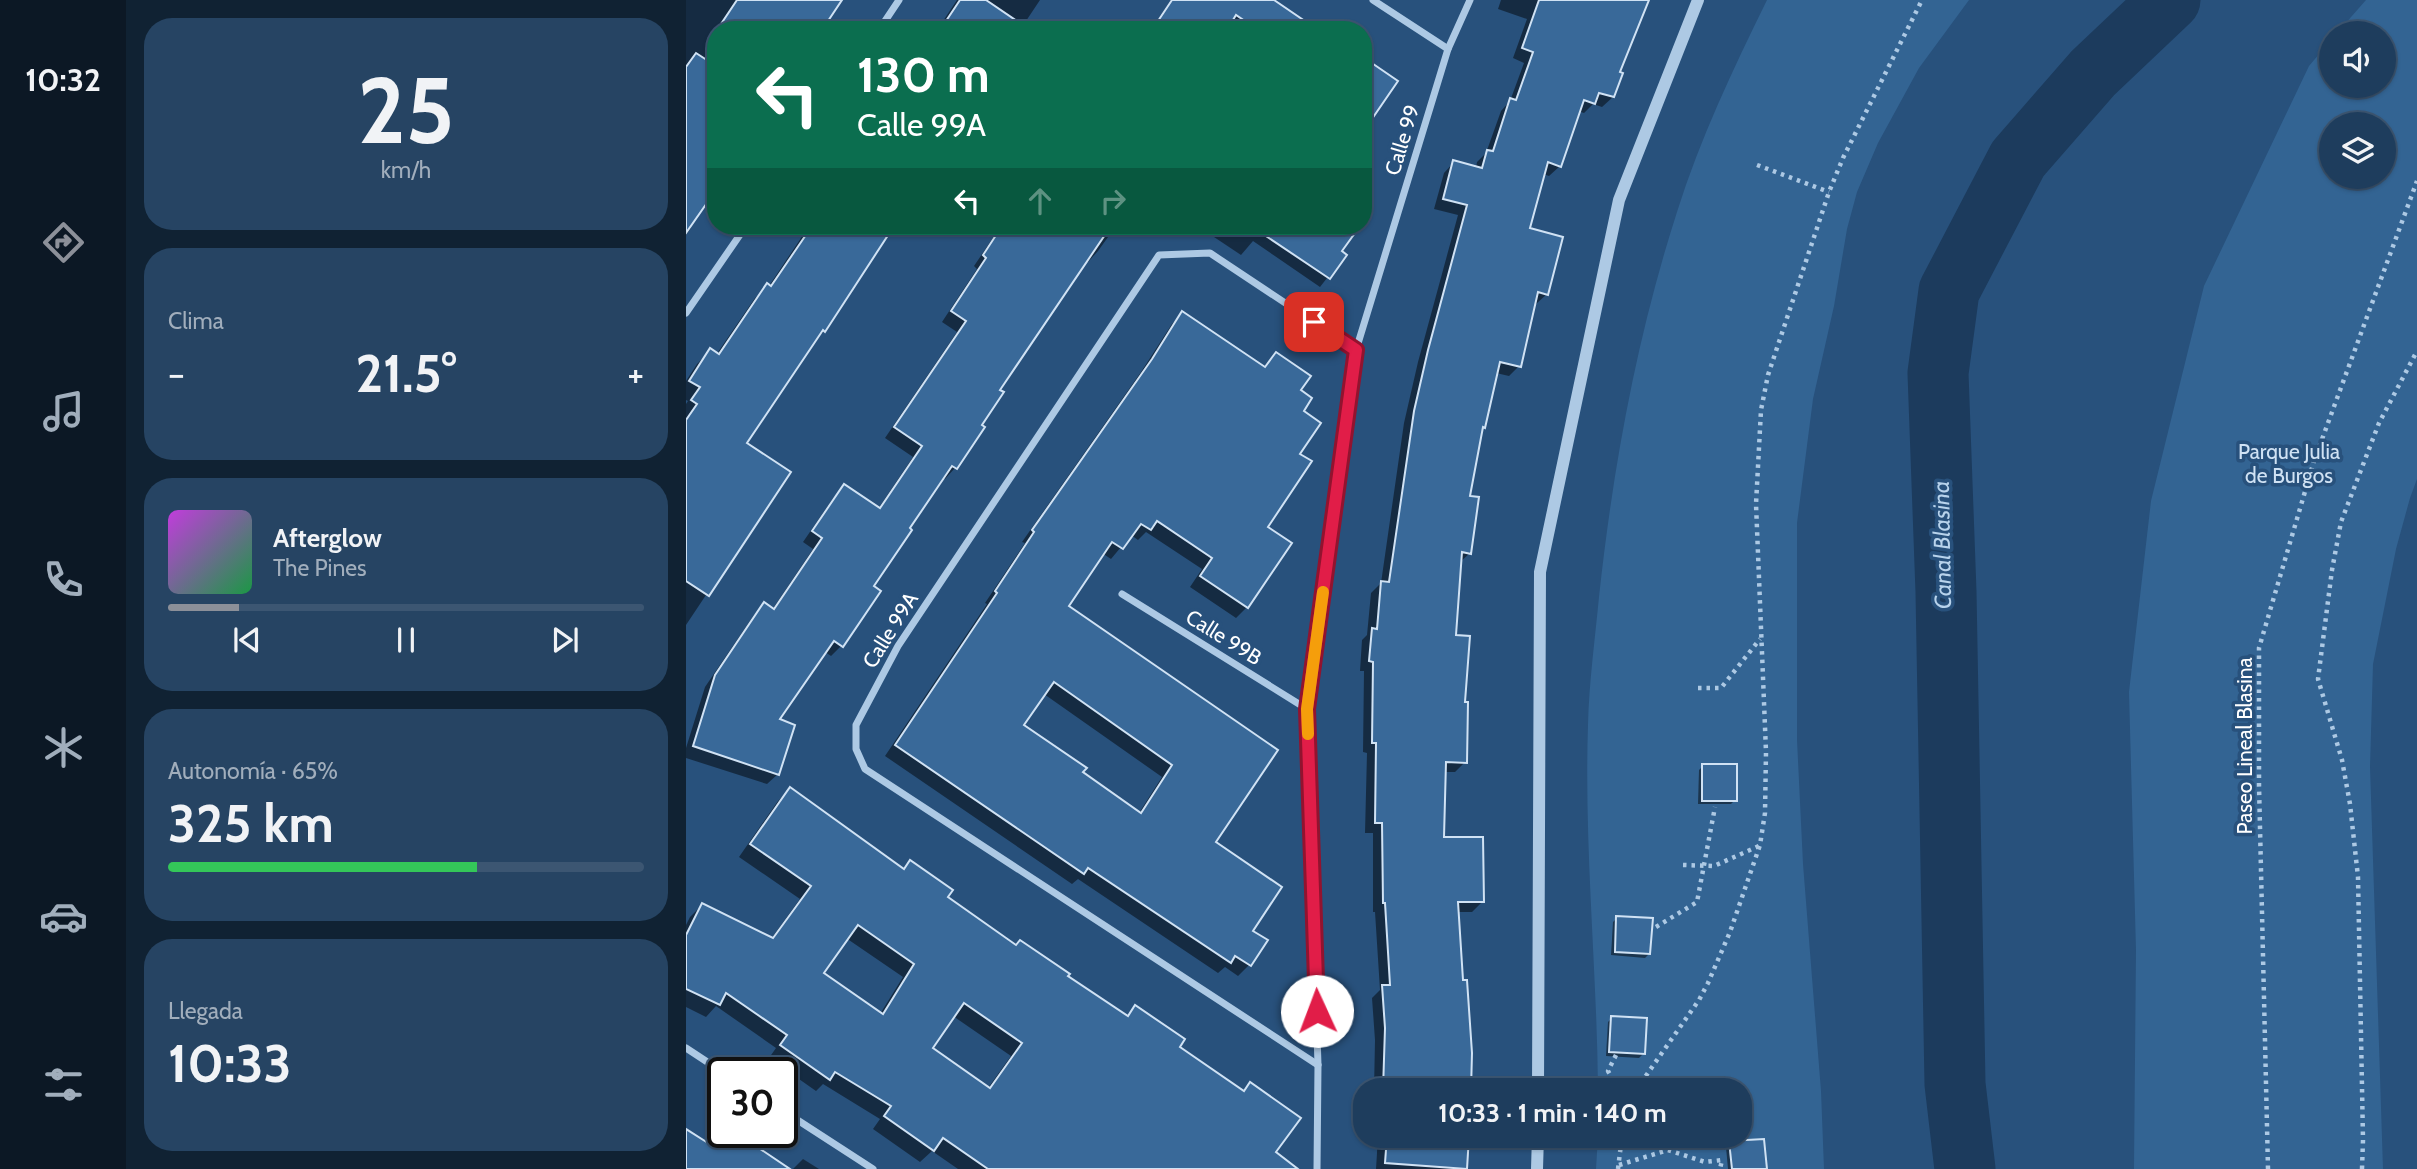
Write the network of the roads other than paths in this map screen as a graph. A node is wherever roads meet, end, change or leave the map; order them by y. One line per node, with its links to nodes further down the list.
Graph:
1 (899, 0): 5 (street)
2 (1373, 0): 6 (street)
3 (1470, 0): 6 (street, Calle 99)
4 (1698, 0): 15 (street)
5 (885, 21)
6 (1448, 49): 9 (street, Calle 99)
7 (740, 235): 8 (street)
8 (686, 313)
9 (1356, 350): 11 (street, Calle 99); 14 (street, Calle 99A)
10 (1122, 594): 11 (street, Calle 99B)
11 (1307, 709): 14 (street, Calle 99)
12 (686, 1048): 13 (street)
13 (707, 1062)
14 (1318, 1065): 19 (street, Calle 99)
15 (1538, 1078)
16 (798, 1120): 18 (street)
17 (1538, 1148): 20 (street)
18 (873, 1169)
19 (1317, 1169)
20 (1537, 1169)

